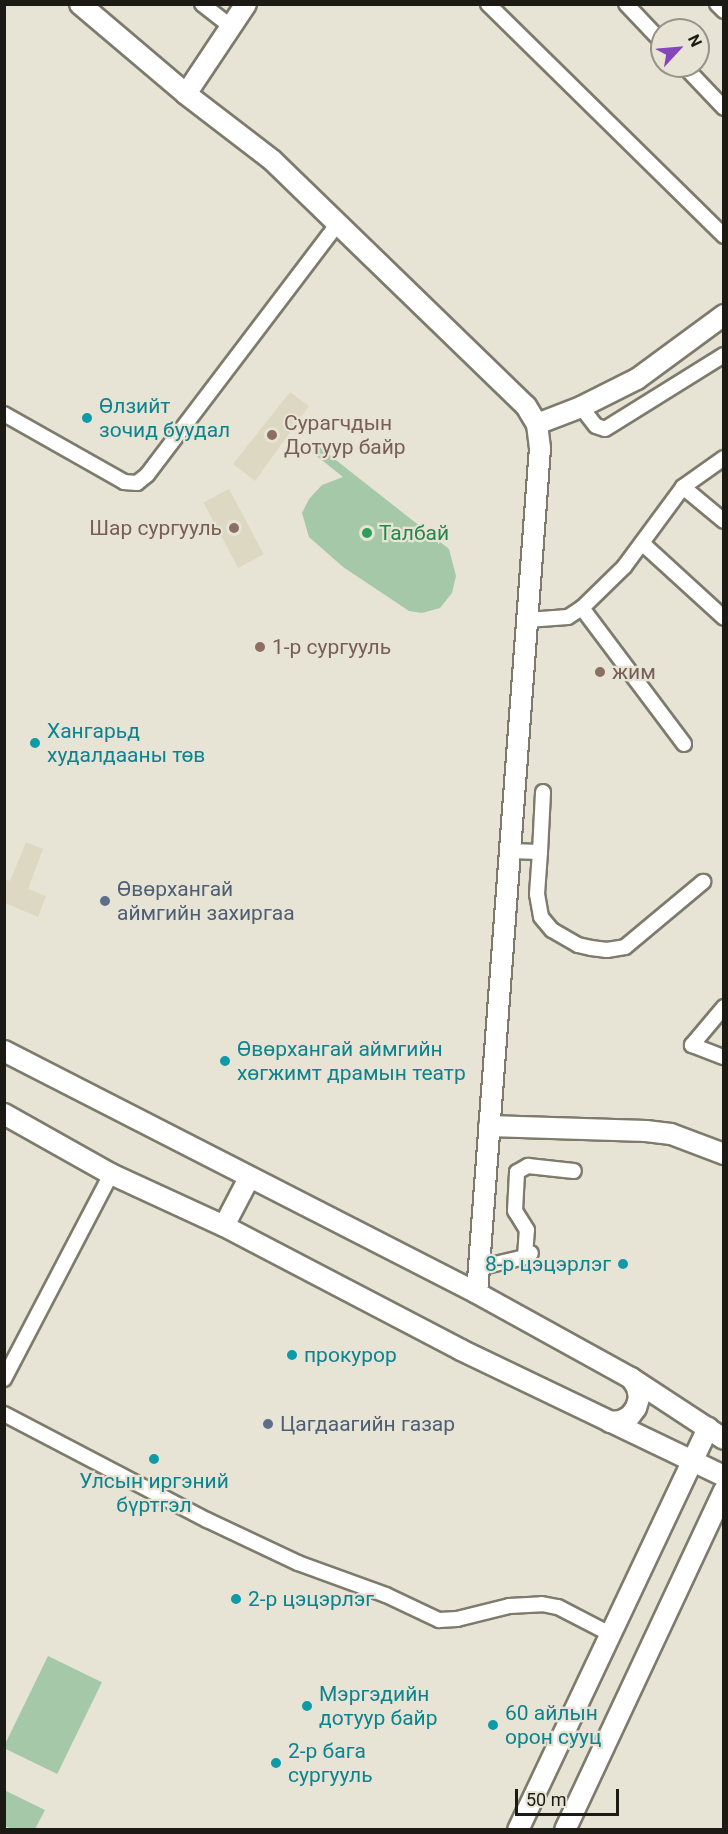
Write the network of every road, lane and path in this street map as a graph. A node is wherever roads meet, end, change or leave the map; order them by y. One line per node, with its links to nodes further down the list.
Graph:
1 (80, 4): 11 (main road)
2 (202, 4): 8 (street)
3 (246, 4): 8 (main road)
4 (488, 4): 14 (street)
5 (626, 4): 9 (street)
6 (717, 4): 7 (street)
7 (723, 11)
8 (231, 27): 11 (main road)
9 (650, 29)
10 (695, 78): 12 (street)
11 (186, 94): 13 (main road)
12 (723, 108)
13 (338, 223): 18 (street); 19 (main road)
14 (723, 236)
15 (723, 315): 17 (main road)
16 (723, 355): 17 (street)
17 (581, 407): 19 (main road)
18 (4, 414)
19 (537, 424): 26 (main road)
20 (723, 458): 21 (street)
21 (682, 487): 22 (street); 23 (street)
22 (723, 521)
23 (642, 543): 24 (street); 25 (street)
24 (582, 608): 26 (street); 27 (street)
25 (723, 618)
26 (527, 620): 29 (main road)
27 (684, 744)
28 (543, 792): 30 (street)
29 (510, 851): 30 (street); 36 (main road)
30 (540, 852): 31 (street)
31 (703, 882)
32 (723, 1007): 34 (street)
33 (4, 1051): 40 (main road)
34 (723, 1057)
35 (4, 1114): 39 (main road)
36 (489, 1126): 37 (main road); 42 (main road)
37 (723, 1154)
38 (574, 1171): 42 (street)
39 (111, 1174): 41 (main road); 45 (street)
40 (249, 1178): 41 (main road); 43 (main road)
41 (224, 1226): 47 (main road)
42 (478, 1268): 43 (main road)
43 (477, 1293): 44 (main road)
44 (630, 1378): 47 (main road); 48 (main road)
45 (4, 1379)
46 (4, 1414): 52 (street)
47 (610, 1422): 49 (main road)
48 (716, 1434): 49 (main road)
49 (692, 1461): 50 (main road); 52 (main road)
50 (723, 1476)
51 (723, 1490): 54 (main road)
52 (610, 1634): 53 (main road)
53 (518, 1830)
54 (565, 1830)

